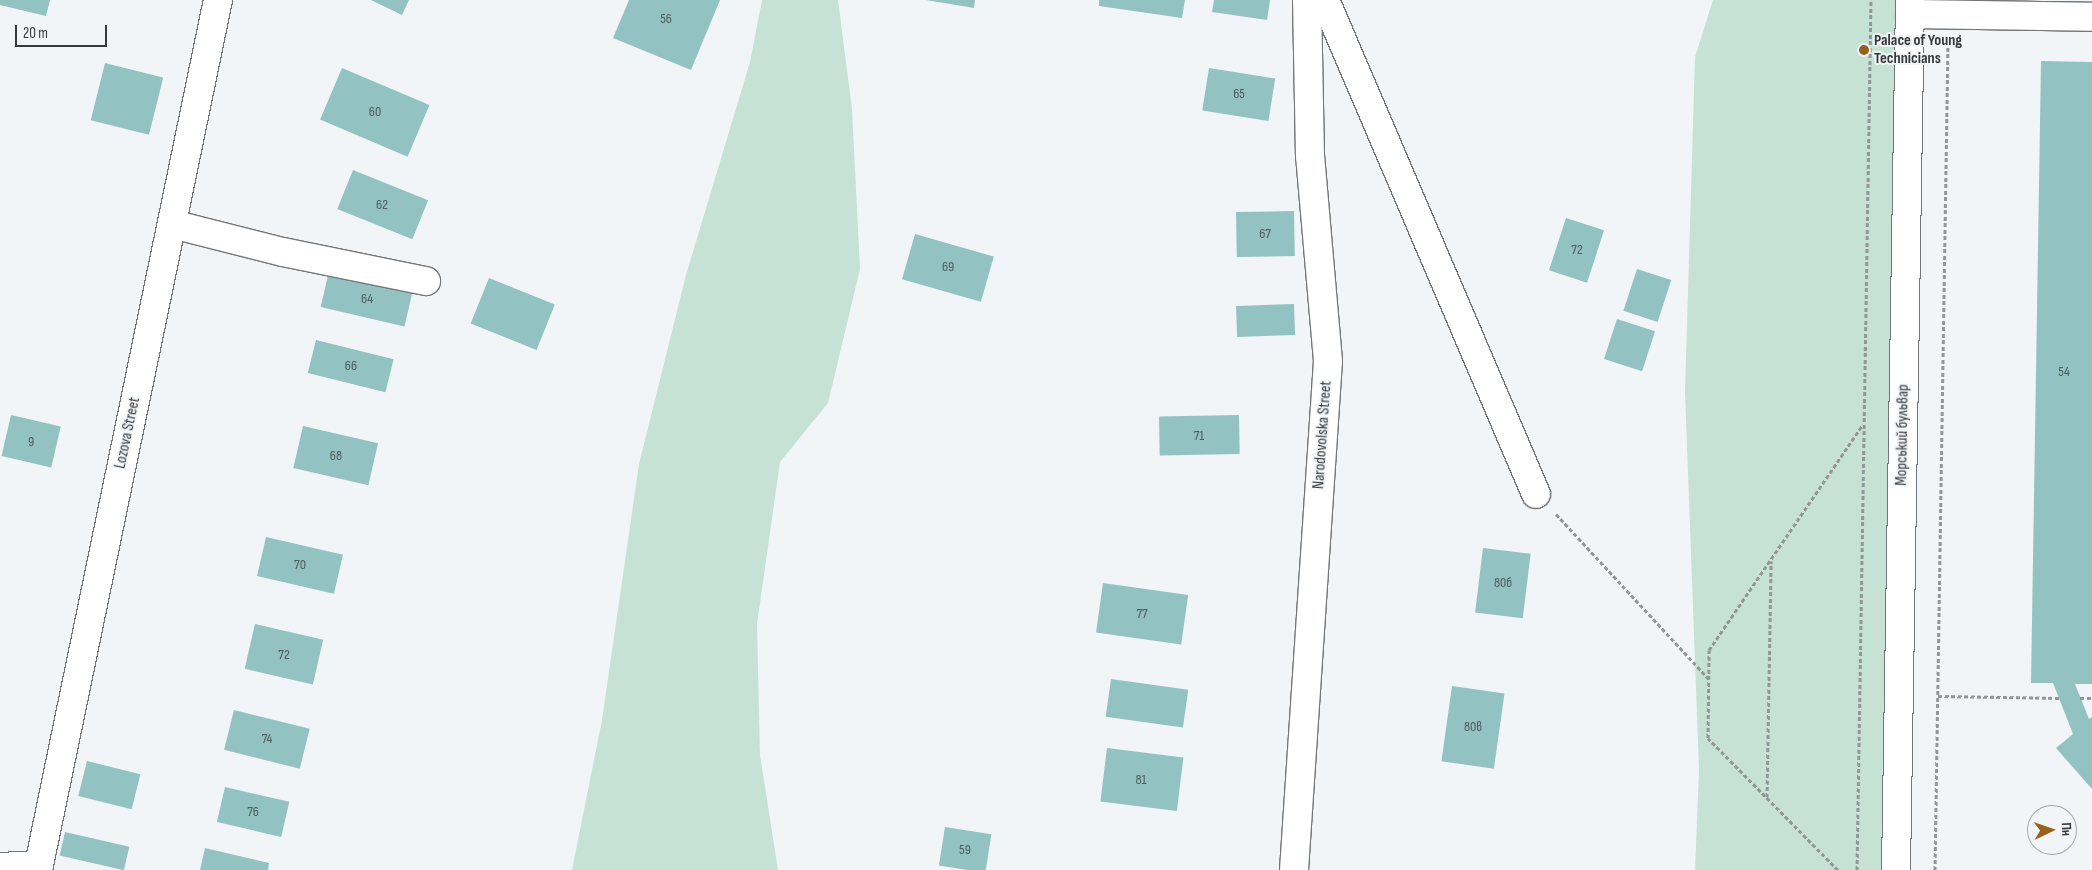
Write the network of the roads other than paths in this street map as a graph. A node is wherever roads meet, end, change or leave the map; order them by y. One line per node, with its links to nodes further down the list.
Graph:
1 (218, 0): 6 (street, Lozova Street)
2 (1307, 0): 10 (street, Narodovolska Street)
3 (1325, 0): 8 (street)
4 (1910, 7): 5 (street); 11 (street, Морський бульвар)
5 (2092, 17)
6 (172, 224): 7 (street); 9 (street, Lozova Street)
7 (426, 281)
8 (1536, 494)
9 (0, 867)
10 (1294, 870)
11 (1896, 870)

